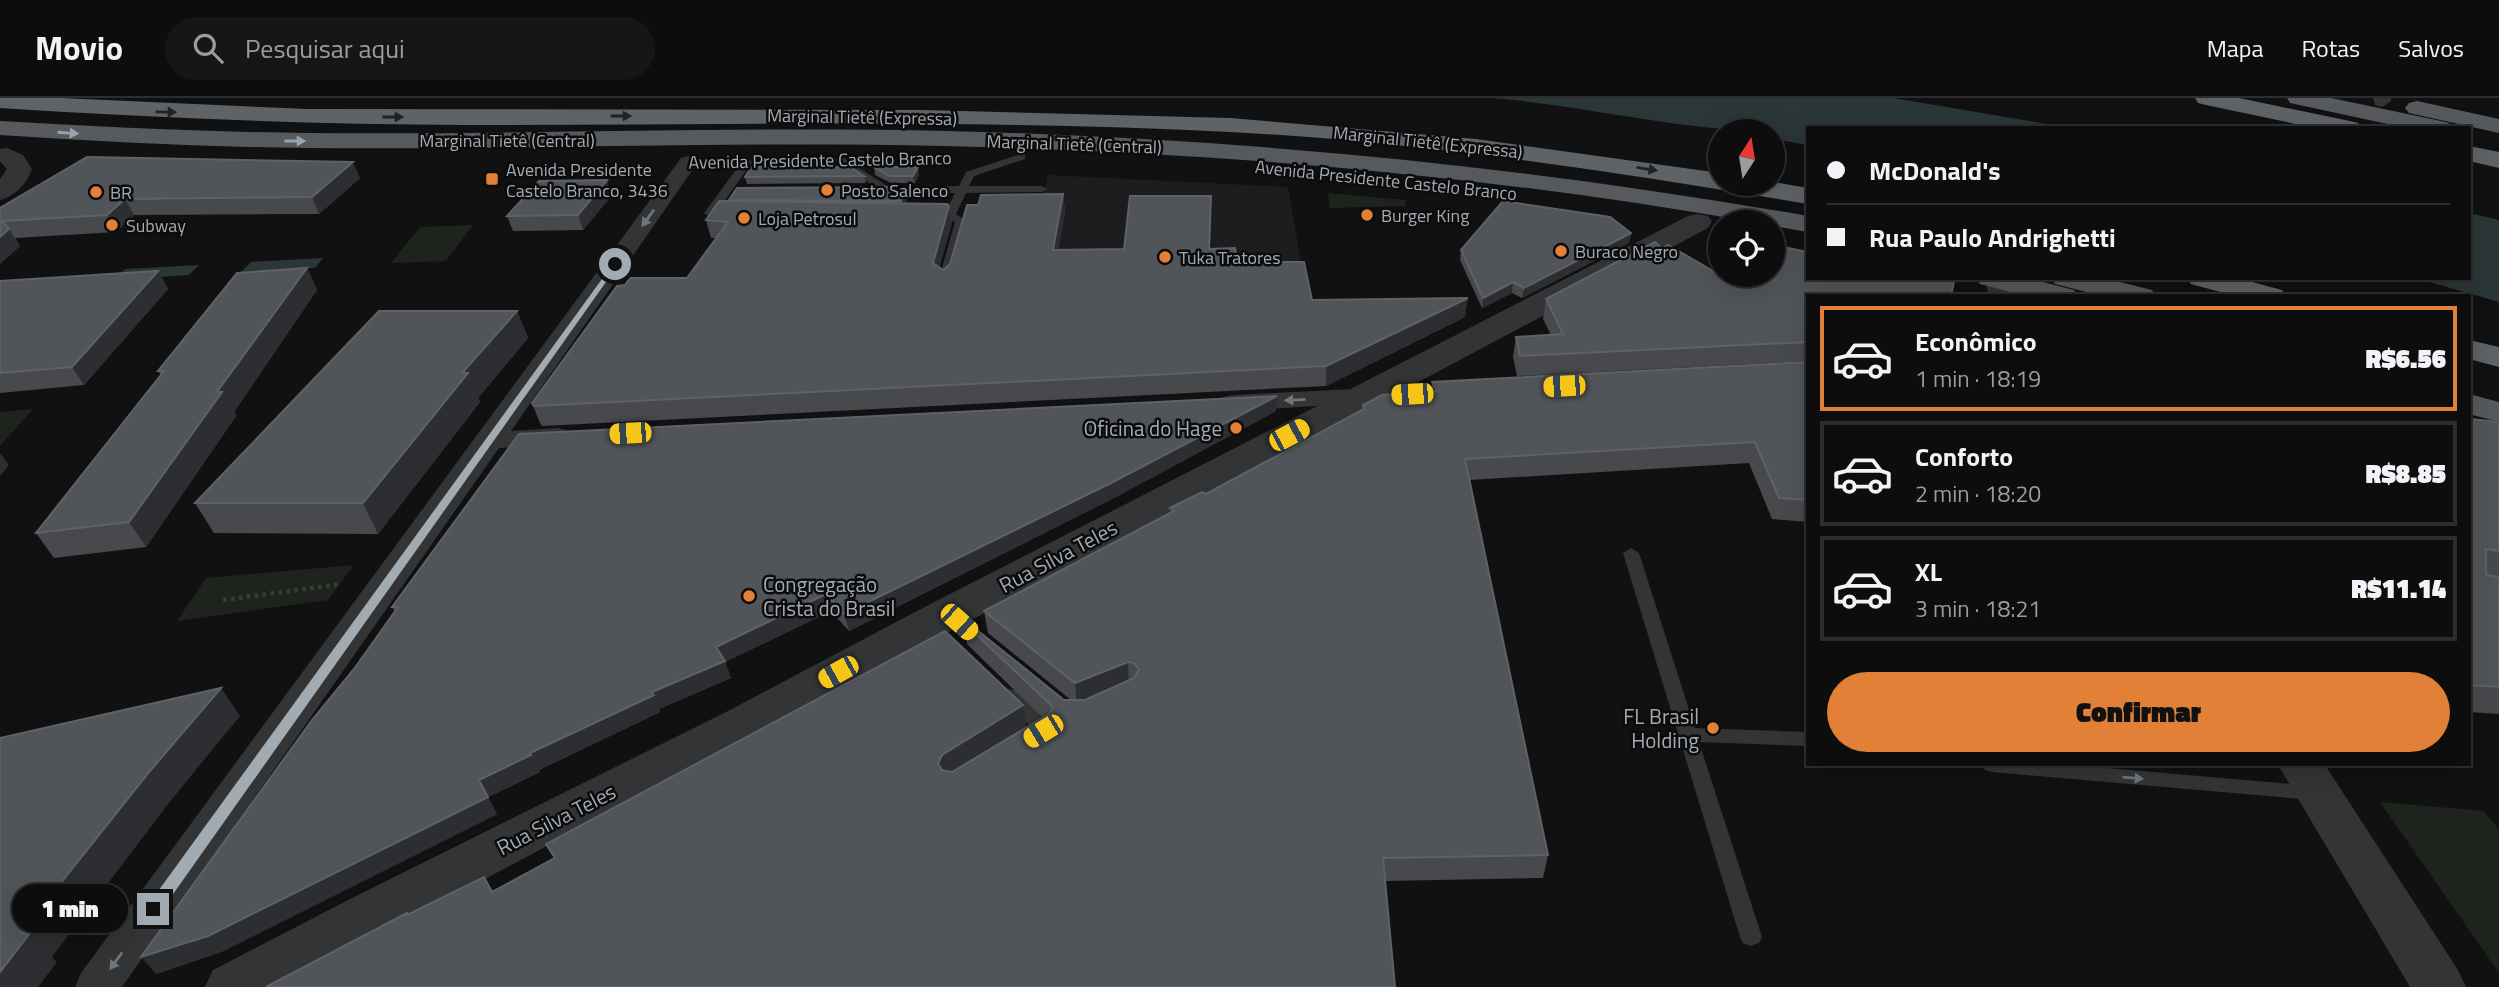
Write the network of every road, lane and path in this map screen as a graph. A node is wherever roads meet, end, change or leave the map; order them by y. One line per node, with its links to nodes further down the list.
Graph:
1 (2206, 98): 6 (highway)
2 (2298, 98): 7 (highway)
3 (2377, 99): 8 (highway)
4 (0, 101): 5 (highway, Marginal Tietê (Expressa), one-way to 5)
5 (835, 116): 22 (highway, Marginal Tietê (Expressa), one-way to 22); 32 (highway)
6 (2340, 126)
7 (2431, 126)
8 (2499, 126)
9 (0, 128): 11 (highway, Marginal Tietê (Central), one-way to 11)
10 (2471, 134): 12 (highway)
11 (425, 141): 16 (highway); 32 (highway, Marginal Tietê (Central))
12 (2499, 141)
13 (2471, 153): 19 (highway)
14 (4, 154): 15 (highway); 29 (street)
15 (41, 156)
16 (977, 156): 17 (highway, Avenida Presidente Castelo Branco); 18 (highway, Avenida Presidente Castelo Branco)
17 (1021, 157): 28 (lane); 36 (highway, Avenida Presidente Castelo Branco)
18 (838, 159): 20 (highway, Avenida Presidente Castelo Branco); 27 (lane)
19 (2499, 160)
20 (718, 162): 21 (highway, Avenida Presidente Castelo Branco); 24 (lane); 58 (street, one-way to 58)
21 (656, 163)
22 (1708, 179)
23 (1042, 189): 28 (lane)
24 (727, 190): 25 (lane); 33 (lane)
25 (740, 190)
26 (860, 190): 27 (lane)
27 (887, 190): 28 (lane)
28 (962, 190): 35 (lane)
29 (0, 192)
30 (1785, 192): 31 (highway)
31 (1806, 195)
32 (1672, 199): 38 (highway, Marginal Tietê (Central))
33 (737, 213)
34 (923, 214): 35 (lane)
35 (950, 215): 43 (lane)
36 (1708, 224)
37 (1708, 224): 53 (street, Rua Silva Teles)
38 (1806, 224)
39 (1785, 237): 40 (highway)
40 (1806, 241)
41 (2073, 280): 46 (highway)
42 (2208, 280): 47 (highway)
43 (944, 282)
44 (1997, 284): 45 (highway)
45 (2052, 294)
46 (2133, 294)
47 (2263, 294)
48 (2471, 350): 49 (highway)
49 (2499, 357)
50 (2471, 380): 51 (highway)
51 (2499, 387)
52 (1425, 394): 53 (street)
53 (1363, 397): 54 (street, one-way to 54); 70 (street, Rua Silva Teles)
54 (1208, 404)
55 (2471, 405): 56 (highway)
56 (2499, 412)
57 (589, 435): 58 (street)
58 (489, 440): 60 (street)
59 (1631, 553): 63 (lane)
60 (407, 555): 61 (path); 69 (street, one-way to 69)
61 (223, 600)
62 (996, 684): 65 (lane)
63 (1688, 735): 64 (lane); 68 (lane)
64 (1806, 739)
65 (1021, 745)
66 (2015, 766): 67 (lane, one-way to 67)
67 (2310, 779): 71 (street)
68 (1751, 937)
69 (97, 987)
70 (232, 987)
71 (2439, 987)

